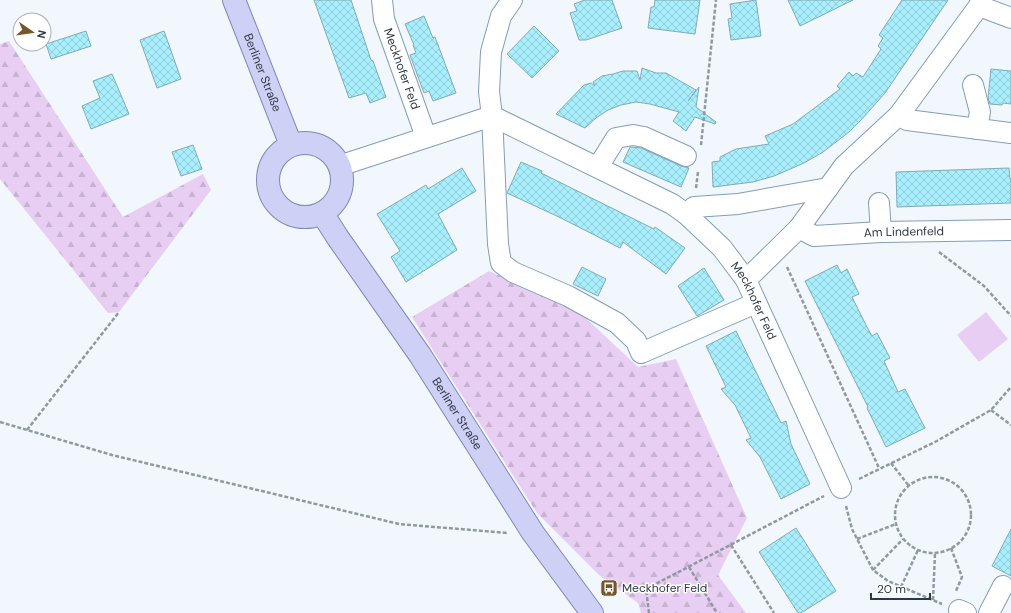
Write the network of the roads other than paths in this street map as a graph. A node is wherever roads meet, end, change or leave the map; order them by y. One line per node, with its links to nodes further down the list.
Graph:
1 (234, 0): 12 (main road, Berliner Straße)
2 (382, 0): 11 (street, Meckhofer Feld)
3 (512, 0): 8 (street)
4 (980, 3): 5 (street); 7 (street)
5 (1011, 18)
6 (972, 85): 9 (street)
7 (899, 115): 9 (street); 16 (street)
8 (492, 116): 11 (street); 15 (street, Meckhofer Feld); 24 (street)
9 (976, 129): 10 (street)
10 (1011, 132)
11 (426, 137): 14 (street)
12 (291, 145): 14 (main road); 19 (main road)
13 (695, 158): 15 (street)
14 (339, 166): 19 (main road)
15 (598, 167): 18 (street, Meckhofer Feld)
16 (828, 188): 18 (street); 20 (street)
17 (879, 203): 22 (street)
18 (690, 210): 23 (street, Meckhofer Feld)
19 (322, 213): 27 (main road, Berliner Straße)
20 (800, 228): 22 (street, Am Lindenfeld); 23 (street)
21 (1011, 230): 22 (street, Am Lindenfeld)
22 (881, 232)
23 (746, 280): 24 (street, Meckhofer Feld)
24 (756, 303): 25 (street, Meckhofer Feld)
25 (841, 488)
26 (1003, 586): 28 (street)
27 (592, 613)
28 (989, 613)

